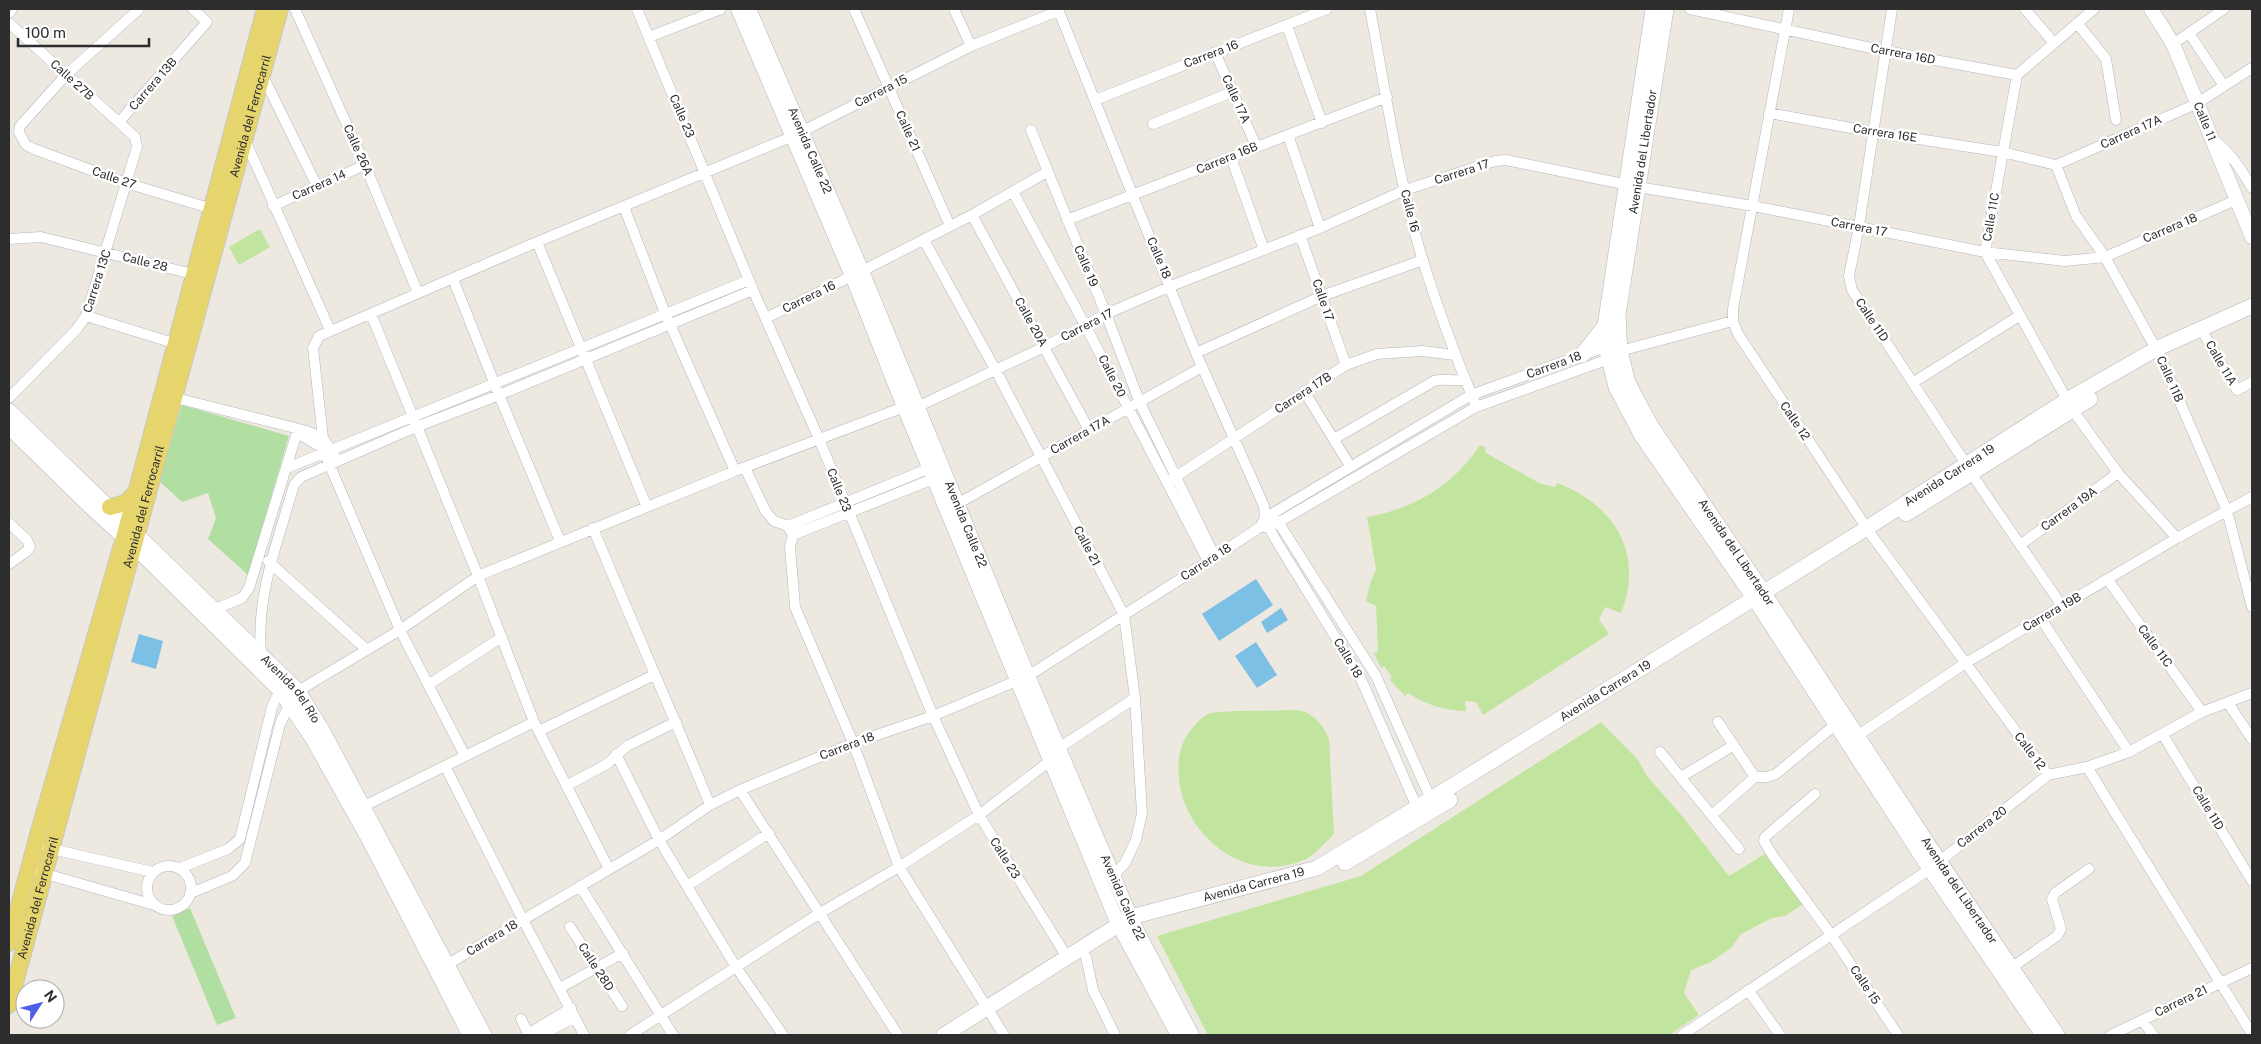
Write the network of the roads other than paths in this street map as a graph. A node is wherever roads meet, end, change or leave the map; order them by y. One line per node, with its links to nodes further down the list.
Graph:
1 (12, 9): 26 (street)
2 (139, 9): 41 (street)
3 (193, 9): 51 (street, Carrera 13B)
4 (264, 9): 79 (main road, Avenida del Ferrocarril)
5 (280, 9): 40 (main road, Avenida del Ferrocarril)
6 (295, 9): 64 (street, Calle 26A)
7 (637, 9): 33 (street, Calle 23)
8 (721, 9): 33 (street)
9 (738, 9): 56 (street, Avenida Calle 22)
10 (750, 9): 56 (street, Avenida Calle 22)
11 (854, 9): 44 (street, Calle 21)
12 (954, 9): 36 (street)
13 (1327, 9): 30 (street, Carrera 16)
14 (1370, 9): 46 (street, Calle 16)
15 (1652, 9): 70 (main road, Avenida del Libertador)
16 (1666, 9): 70 (main road, Avenida del Libertador)
17 (1690, 9): 31 (street, Carrera 16D)
18 (1789, 9): 31 (street)
19 (1892, 9): 37 (street, Calle 11D)
20 (2025, 9): 34 (street)
21 (2094, 9): 29 (street)
22 (2151, 9): 35 (street, Calle 11)
23 (2203, 9): 27 (street)
24 (2224, 9): 27 (street)
25 (1058, 10): 36 (street, Carrera 15); 47 (street, Calle 18)
26 (9, 12)
27 (2210, 18): 32 (street)
28 (9, 23): 41 (street, Calle 27B)
29 (2076, 23): 34 (street); 50 (street)
30 (1287, 26): 38 (street, Carrera 16); 52 (street)
31 (1786, 28): 37 (street, Carrera 16D); 49 (street)
32 (2189, 33): 35 (street); 43 (street)
33 (649, 37): 67 (street, Calle 23)
34 (2054, 43): 42 (street)
35 (2173, 44): 48 (street, Calle 11)
36 (971, 46): 44 (street, Carrera 15)
37 (1885, 51): 42 (street, Carrera 16D); 55 (street, Calle 11D)
38 (1215, 52): 45 (street, Calle 17A); 47 (street, Carrera 16)
39 (2252, 68): 43 (street, Carrera 17A)
40 (262, 74): 60 (main road, Avenida del Ferrocarril); 69 (street)
41 (66, 75): 51 (street, Calle 27B); 68 (street, Calle 27)
42 (2016, 75): 62 (street, Calle 11C)
43 (2224, 86): 48 (street, Carrera 17A)
44 (888, 87): 56 (street, Carrera 15); 82 (street, Calle 21)
45 (1232, 92): 53 (street); 61 (street, Calle 17A)
46 (1387, 97): 52 (street, Carrera 16B); 72 (street, Calle 16)
47 (1095, 100): 74 (street, Calle 18)
48 (2196, 104): 59 (street, Calle 11); 65 (street, Carrera 17A)
49 (1769, 112): 55 (street, Carrera 16E); 77 (street)
50 (2116, 120)
51 (119, 122): 58 (street, Calle 27B)
52 (1322, 123): 57 (street, Carrera 16B)
53 (1154, 124)
54 (1031, 130): 66 (street, Calle 19)
55 (1873, 132): 62 (street, Carrera 16E); 83 (street, Calle 11D)
56 (796, 134): 67 (street, Carrera 15); 96 (street, Avenida Calle 22)
57 (1288, 135): 61 (street, Carrera 16B); 84 (street)
58 (136, 137): 68 (street, Carrera 13C)
59 (2210, 137): 71 (street); 75 (street, Calle 11)
60 (244, 139): 76 (street); 79 (main road, Avenida del Ferrocarril)
61 (1256, 146): 63 (street, Carrera 16B)
62 (2002, 152): 65 (street); 91 (street, Calle 11C)
63 (1231, 157): 74 (street, Carrera 16B); 90 (street)
64 (365, 165): 69 (street, Carrera 14); 100 (street, Calle 26A)
65 (2056, 165): 93 (street, Calle 11B)
66 (1047, 172): 73 (street, Carrera 16); 81 (street, Calle 19)
67 (705, 174): 78 (street, Carrera 15); 98 (street, Calle 23)
68 (126, 184): 79 (street, Calle 27); 92 (street, Carrera 13C)
69 (317, 186): 76 (street, Carrera 14)
70 (1631, 186): 72 (street, Carrera 17); 77 (street, Carrera 17); 113 (main road, Avenida del Libertador); 118 (main road, Avenida del Libertador)
71 (2252, 188)
72 (1405, 190): 84 (street, Carrera 17); 94 (street, Calle 16)
73 (1013, 192): 80 (street, Carrera 16); 112 (street, Calle 20)
74 (1132, 195): 81 (street, Carrera 16B); 99 (street, Calle 18)
75 (2236, 200): 85 (street, Calle 11); 93 (street, Carrera 18)
76 (273, 206): 114 (street)
77 (1753, 206): 83 (street, Carrera 17); 110 (street)
78 (624, 207): 89 (street, Carrera 15); 103 (street)
79 (217, 211): 95 (main road, Avenida del Ferrocarril); 134 (main road, Avenida del Ferrocarril)
80 (972, 215): 82 (street, Carrera 16); 117 (street, Calle 20A)
81 (1067, 220): 105 (street, Calle 19)
82 (950, 226): 88 (street, Carrera 16)
83 (1859, 226): 91 (street, Carrera 17); 128 (street, Calle 11D)
84 (1320, 228): 86 (street, Carrera 17)
85 (2252, 233)
86 (1300, 235): 90 (street, Carrera 17); 101 (street, Calle 17)
87 (9, 239): 92 (street, Calle 28)
88 (924, 240): 96 (street, Carrera 16); 126 (street, Calle 21)
89 (537, 242): 97 (street, Carrera 15); 121 (street)
90 (1264, 250): 99 (street, Carrera 17)
91 (1985, 252): 93 (street, Carrera 17); 107 (street, Calle 11C)
92 (106, 253): 95 (street, Calle 28); 106 (street, Carrera 13C)
93 (2104, 257): 119 (street, Calle 11B)
94 (1423, 260): 101 (street); 122 (street, Calle 16)
95 (193, 274): 116 (main road, Avenida del Ferrocarril)
96 (857, 274): 109 (street, Carrera 16); 138 (street, Avenida Calle 22)
97 (453, 279): 100 (street, Carrera 15); 130 (street)
98 (751, 285): 103 (street); 109 (street, Calle 23); 111 (street)
99 (1171, 286): 105 (street, Carrera 17); 120 (street, Calle 18)
100 (418, 293): 104 (street, Carrera 15)
101 (1322, 296): 120 (street); 124 (street, Calle 17)
102 (2252, 306): 119 (main road, Avenida Carrera 19)
103 (665, 313): 111 (street); 121 (street)
104 (371, 314): 114 (street, Carrera 15); 142 (street)
105 (1106, 314): 112 (street, Carrera 17); 136 (street, Calle 19)
106 (86, 316): 116 (street); 135 (street, Carrera 13C)
107 (2019, 316): 128 (street); 137 (street, Calle 11C)
108 (2252, 316): 115 (main road, Avenida Carrera 19)
109 (766, 318): 147 (street, Calle 23)
110 (1733, 321): 118 (street, Carrera 18); 172 (street, Calle 12)
111 (670, 324): 121 (street); 156 (street)
112 (1085, 325): 117 (street, Carrera 17); 140 (street, Calle 20)
113 (1605, 326): 118 (main road, Avenida del Libertador); 123 (main road)
114 (330, 330): 146 (street)
115 (2205, 336): 119 (main road, Avenida Carrera 19); 129 (street, Calle 11A)
116 (177, 344): 134 (main road, Avenida del Ferrocarril)
117 (1044, 347): 126 (street, Carrera 17); 144 (street, Calle 20A)
118 (1611, 352): 123 (street, Carrera 18); 139 (street, Carrera 18); 183 (main road, Avenida del Libertador)
119 (2158, 352): 137 (main road, Avenida Carrera 19); 167 (street, Calle 11B)
120 (1196, 353): 125 (street, Calle 18)
121 (582, 354): 130 (street); 132 (street); 165 (street)
122 (1455, 355): 124 (street, Carrera 17B); 127 (street, Calle 16)
123 (1582, 355): 133 (street, Carrera 18)
124 (1346, 365): 131 (street, Carrera 17B)
125 (1202, 367): 136 (street, Carrera 17A); 148 (street, Calle 18)
126 (995, 369): 138 (street, Carrera 17); 151 (street, Calle 21)
127 (1465, 379): 133 (street, Calle 16); 149 (street)
128 (1914, 382): 155 (street, Calle 11D)
129 (2252, 382)
130 (495, 385): 132 (street); 142 (street)
131 (1304, 391): 148 (street, Carrera 17B); 149 (street)
132 (498, 395): 142 (street); 175 (street)
133 (1471, 395): 139 (street, Calle 16); 152 (street, Carrera 18)
134 (169, 396): 145 (street); 161 (main road, Avenida del Ferrocarril); 173 (main road, Avenida del Ferrocarril)
135 (9, 398)
136 (1140, 403): 140 (street, Carrera 17A); 159 (street, Calle 20)
137 (2070, 405): 155 (main road, Avenida Carrera 19); 158 (street, Calle 11C)
138 (910, 407): 147 (street, Carrera 17); 157 (street, Avenida Calle 22)
139 (1476, 407): 168 (street, Carrera 18)
140 (1128, 409): 144 (street, Carrera 17A); 160 (street, Calle 20)
141 (9, 411): 164 (main road, Avenida del Río)
142 (414, 423): 150 (street); 181 (street)
143 (9, 427): 173 (main road, Avenida del Río)
144 (1089, 430): 151 (street, Carrera 17A)
145 (298, 431): 146 (street); 150 (street); 153 (street)
146 (323, 438): 150 (street)
147 (818, 439): 154 (street, Carrera 17); 166 (street, Calle 23)
148 (1235, 439): 159 (street, Carrera 17B); 168 (street, Calle 18)
149 (1334, 439): 152 (street)
150 (331, 457): 153 (street); 179 (street); 189 (street)
151 (1040, 457): 163 (street, Carrera 17A); 187 (street, Calle 21)
152 (1350, 466): 168 (street, Carrera 18)
153 (287, 468): 177 (street)
154 (746, 468): 156 (street, Carrera 17); 171 (street)
155 (1969, 468): 172 (main road, Avenida Carrera 19); 176 (street, Calle 11D)
156 (735, 471): 165 (street, Carrera 17)
157 (937, 471): 163 (street, Avenida Calle 22); 166 (street); 195 (street, Avenida Calle 22)
158 (2118, 472): 174 (street, Calle 11C); 176 (street, Carrera 19A)
159 (1177, 476): 160 (street, Carrera 17B); 178 (street, Calle 20)
160 (1167, 482): 178 (street, Calle 20)
161 (136, 492): 164 (main road); 173 (main road, Avenida del Ferrocarril)
162 (2252, 497): 167 (street, Carrera 19B)
163 (957, 504): 195 (street, Avenida Calle 22)
164 (110, 507): 173 (main road, Avenida del Río)
165 (647, 507): 170 (street, Carrera 17)
166 (845, 507): 171 (street); 203 (street, Calle 23)
167 (2227, 511): 174 (street, Carrera 19B); 185 (street, Calle 11B)
168 (1269, 522): 178 (street, Carrera 18); 227 (street, Calle 18); 230 (street, Calle 18)
169 (9, 523): 180 (street)
170 (593, 528): 175 (street, Carrera 17); 194 (street)
171 (791, 531): 211 (street)
172 (1869, 532): 183 (main road, Avenida Carrera 19); 193 (street, Calle 12)
173 (131, 536): 186 (main road, Avenida del Río); 197 (main road, Avenida del Río); 235 (main road, Avenida del Ferrocarril); 236 (main road, Avenida del Ferrocarril)
174 (2177, 538): 182 (street, Carrera 19B)
175 (560, 542): 181 (street, Carrera 17)
176 (2020, 544): 184 (street, Calle 11D)
177 (261, 557): 179 (street); 186 (street)
178 (1211, 559): 187 (street, Carrera 18)
179 (272, 563): 191 (street); 192 (street)
180 (9, 564)
181 (478, 576): 189 (street, Carrera 17); 190 (street)
182 (2108, 580): 184 (street, Carrera 19B); 202 (street, Calle 11C)
183 (1761, 599): 206 (main road, Avenida del Libertador); 209 (main road, Avenida del Libertador); 227 (main road, Avenida Carrera 19)
184 (2062, 606): 188 (street, Carrera 19B)
185 (2252, 607)
186 (215, 609): 192 (main road, Avenida del Río)
187 (1124, 615): 195 (street, Carrera 18); 200 (street, Calle 21)
188 (2041, 619): 193 (street, Carrera 19B); 215 (street)
189 (400, 630): 191 (street, Carrera 17); 196 (street)
190 (502, 637): 196 (street); 207 (street)
191 (367, 650): 199 (street, Carrera 17)
192 (261, 653): 199 (main road, Avenida del Río)
193 (1964, 664): 209 (street, Carrera 19B); 221 (street, Calle 12)
194 (654, 675): 204 (street); 207 (street)
195 (1023, 678): 203 (street, Carrera 18); 213 (street, Avenida Calle 22); 218 (street, Avenida Calle 22)
196 (428, 685): 217 (street)
197 (280, 690): 199 (main road, Avenida del Río); 240 (street)
198 (2252, 693): 201 (street, Carrera 20)
199 (294, 697): 229 (main road, Avenida del Río); 250 (street)
200 (1135, 698): 213 (street); 246 (street, Calle 21)
201 (2228, 703): 202 (street, Carrera 20); 210 (street)
202 (2202, 712): 208 (street, Carrera 20)
203 (933, 716): 211 (street, Carrera 18); 231 (street, Calle 23)
204 (676, 722): 216 (street); 228 (street)
205 (1718, 722): 212 (street)
206 (1836, 724): 222 (street); 238 (main road, Avenida del Libertador)
207 (536, 726): 217 (street); 224 (street)
208 (2163, 735): 215 (street, Carrera 20); 247 (street, Calle 11D)
209 (1857, 736): 238 (main road, Avenida del Libertador)
210 (2252, 739)
211 (853, 743): 225 (street, Carrera 18); 239 (street)
212 (1734, 744): 222 (street); 223 (street)
213 (1059, 748): 246 (street, Avenida Calle 22)
214 (1660, 752): 223 (street)
215 (2129, 752): 220 (street, Carrera 20)
216 (616, 754): 224 (street); 234 (street)
217 (465, 756): 219 (street)
218 (1050, 761): 231 (street); 254 (street, Avenida Calle 22)
219 (445, 766): 229 (street); 253 (street)
220 (2087, 767): 221 (street, Carrera 20); 266 (street)
221 (2048, 775): 238 (street, Carrera 20)
222 (1755, 777): 232 (street)
223 (1681, 778): 232 (street)
224 (566, 786): 242 (street)
225 (740, 790): 228 (street, Carrera 18); 233 (street)
226 (1815, 794): 256 (street, Calle 15)
227 (1433, 804): 230 (main road, Avenida Carrera 19)
228 (710, 805): 234 (street, Carrera 18)
229 (358, 809): 262 (main road, Avenida del Río)
230 (1419, 812): 254 (main road, Avenida Carrera 19)
231 (979, 815): 239 (street); 259 (street, Calle 23)
232 (1712, 815): 237 (street)
233 (768, 833): 249 (street); 252 (street)
234 (659, 840): 242 (street, Carrera 18); 249 (street)
235 (35, 844): 236 (street); 241 (main road, Avenida del Ferrocarril)
236 (51, 849): 244 (street); 245 (main road, Avenida del Ferrocarril)
237 (1739, 849)
238 (1934, 865): 256 (street, Carrera 20); 264 (main road, Avenida del Libertador); 295 (main road, Avenida del Libertador)
239 (899, 867): 252 (street); 271 (street)
240 (180, 868): 244 (street); 250 (street)
241 (29, 869): 245 (street); 257 (main road, Avenida del Ferrocarril)
242 (609, 869): 248 (street, Carrera 18)
243 (2088, 869): 264 (street)
244 (154, 872): 251 (street)
245 (45, 874): 251 (street); 269 (main road, Avenida del Ferrocarril)
246 (1114, 876): 254 (street, Avenida Calle 22)
247 (2252, 881)
248 (580, 886): 253 (street, Carrera 18); 258 (street)
249 (687, 886): 261 (street)
250 (191, 893): 251 (street)
251 (154, 905)
252 (820, 913): 261 (street); 285 (street)
253 (523, 920): 262 (street, Carrera 18); 267 (street)
254 (1127, 925): 259 (main road, Avenida Carrera 19); 260 (main road, Avenida Carrera 19); 290 (street, Avenida Calle 22); 291 (street, Avenida Calle 22)
255 (570, 927): 263 (street, Calle 28D)
256 (1832, 936): 268 (street, Carrera 20); 294 (street, Calle 15)
257 (9, 943)
258 (623, 953): 263 (street); 273 (street)
259 (1067, 957): 271 (main road, Avenida Carrera 19)
260 (1086, 957): 271 (main road, Avenida Carrera 19); 289 (street)
261 (736, 967): 273 (street); 284 (street)
262 (442, 968): 278 (main road, Avenida del Río); 279 (main road, Avenida del Río)
263 (597, 968): 267 (street); 270 (street, Calle 28D)
264 (2011, 968): 296 (main road, Avenida del Libertador)
265 (2252, 968): 266 (street, Carrera 21)
266 (2220, 982): 275 (street, Carrera 21); 277 (street)
267 (560, 988): 272 (street)
268 (1748, 990): 292 (street, Carrera 20); 293 (street)
269 (9, 1005)
270 (622, 1006)
271 (989, 1012): 286 (main road, Avenida Carrera 19); 287 (main road, Avenida Carrera 19); 288 (street)
272 (573, 1013): 276 (street); 280 (street); 281 (street)
273 (660, 1014): 282 (street); 283 (street)
274 (521, 1019): 276 (street)
275 (2142, 1020): 297 (street, Carrera 21); 298 (street)
276 (529, 1034)
277 (2252, 1034)
278 (470, 1035)
279 (484, 1035)
280 (542, 1035)
281 (584, 1035)
282 (630, 1035)
283 (673, 1035)
284 (783, 1035)
285 (898, 1035)
286 (944, 1035)
287 (963, 1035)
288 (1004, 1035)
289 (1115, 1035)
290 (1178, 1035)
291 (1192, 1035)
292 (1682, 1035)
293 (1780, 1035)
294 (1898, 1035)
295 (2043, 1035)
296 (2057, 1035)
297 (2110, 1035)
298 (2153, 1035)

